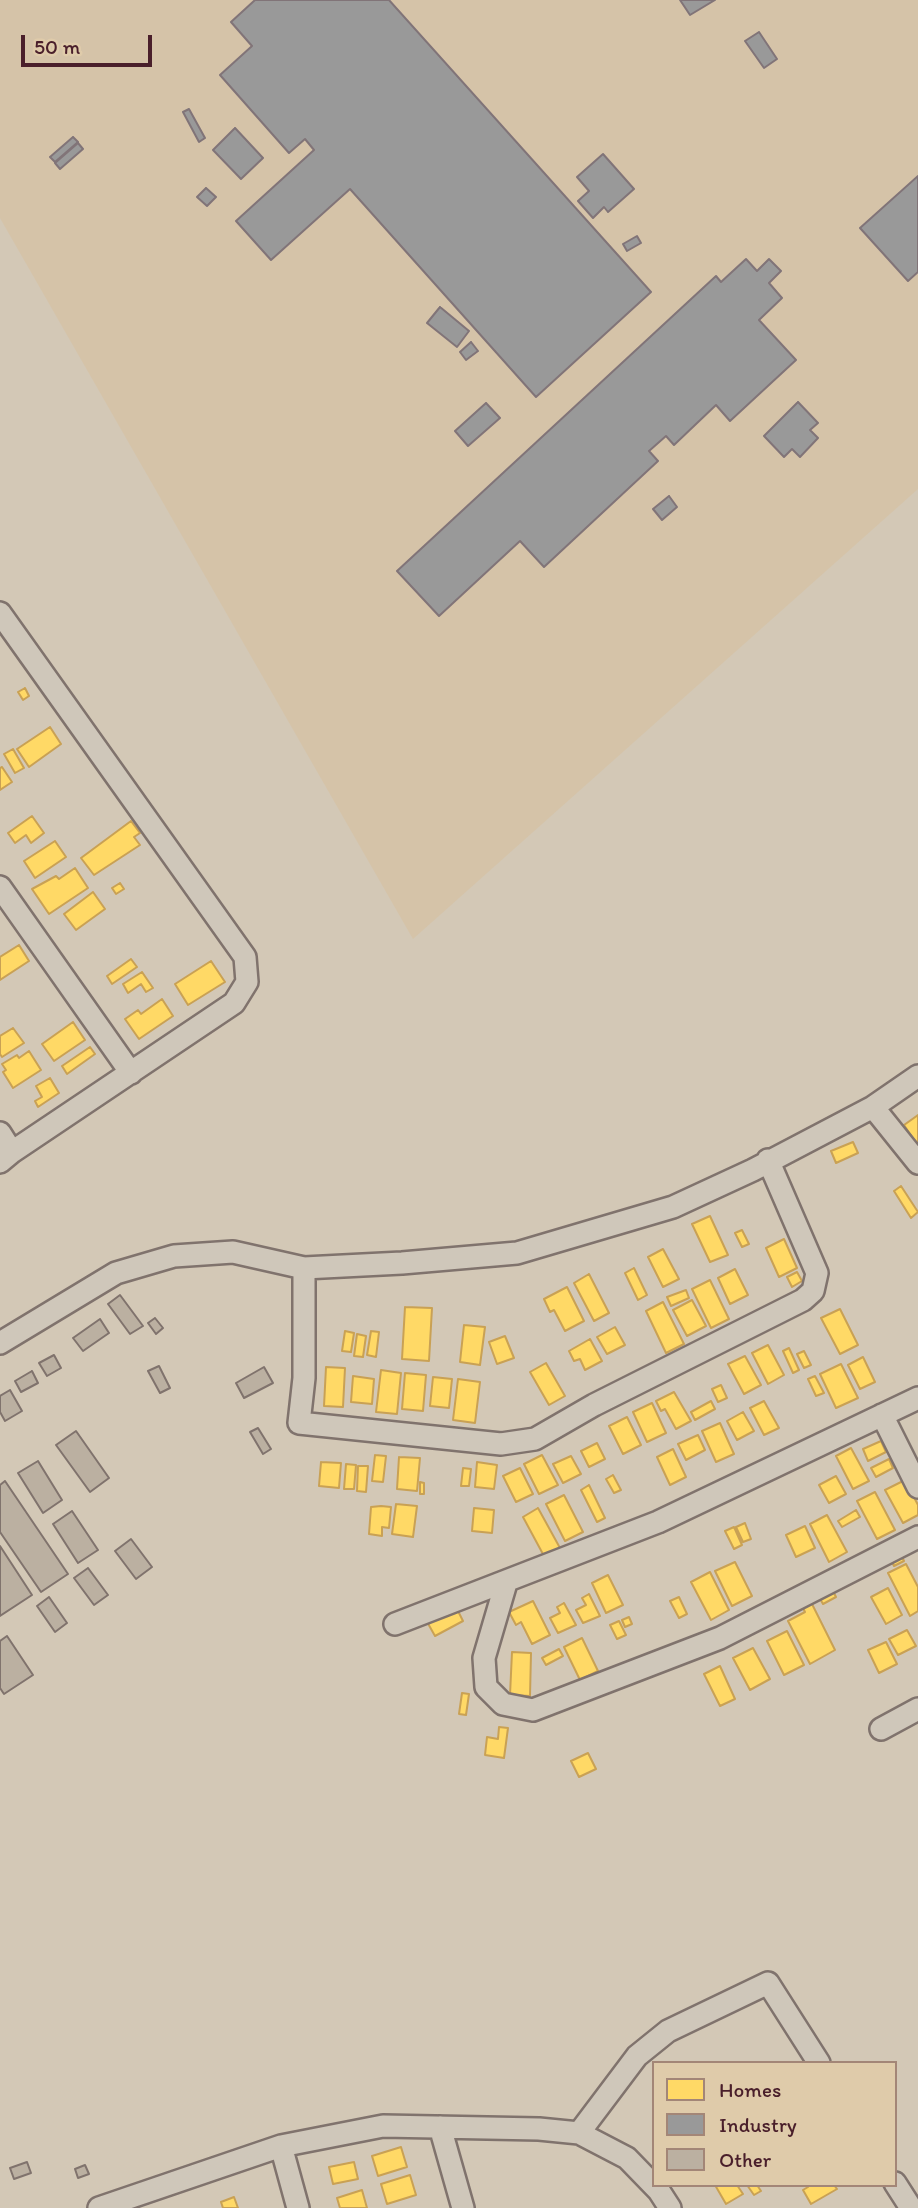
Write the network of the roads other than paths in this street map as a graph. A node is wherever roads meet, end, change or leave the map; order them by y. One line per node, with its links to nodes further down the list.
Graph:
1 (0, 613): 3 (street)
2 (0, 887): 3 (street)
3 (131, 1073): 7 (street)
4 (918, 1076): 5 (street)
5 (873, 1107): 8 (street); 9 (street)
6 (0, 1133): 7 (street)
7 (6, 1157)
8 (768, 1160): 10 (street); 10 (street)
9 (918, 1163)
10 (304, 1268): 11 (street)
11 (0, 1343)
12 (918, 1398): 13 (street)
13 (881, 1416): 14 (street); 16 (street)
14 (918, 1487)
15 (918, 1537): 16 (street)
16 (506, 1583): 17 (street)
17 (395, 1624)
18 (918, 1709): 19 (street)
19 (881, 1729)
20 (818, 2061): 22 (street)
21 (440, 2127): 22 (street); 23 (street); 30 (street)
22 (579, 2133): 24 (street)
23 (281, 2146): 27 (street); 29 (street)
24 (652, 2184)
25 (897, 2186): 32 (street)
26 (655, 2187): 31 (street)
27 (134, 2202): 28 (street)
28 (99, 2208)
29 (298, 2208)
30 (463, 2208)
31 (670, 2208)
32 (911, 2208)

